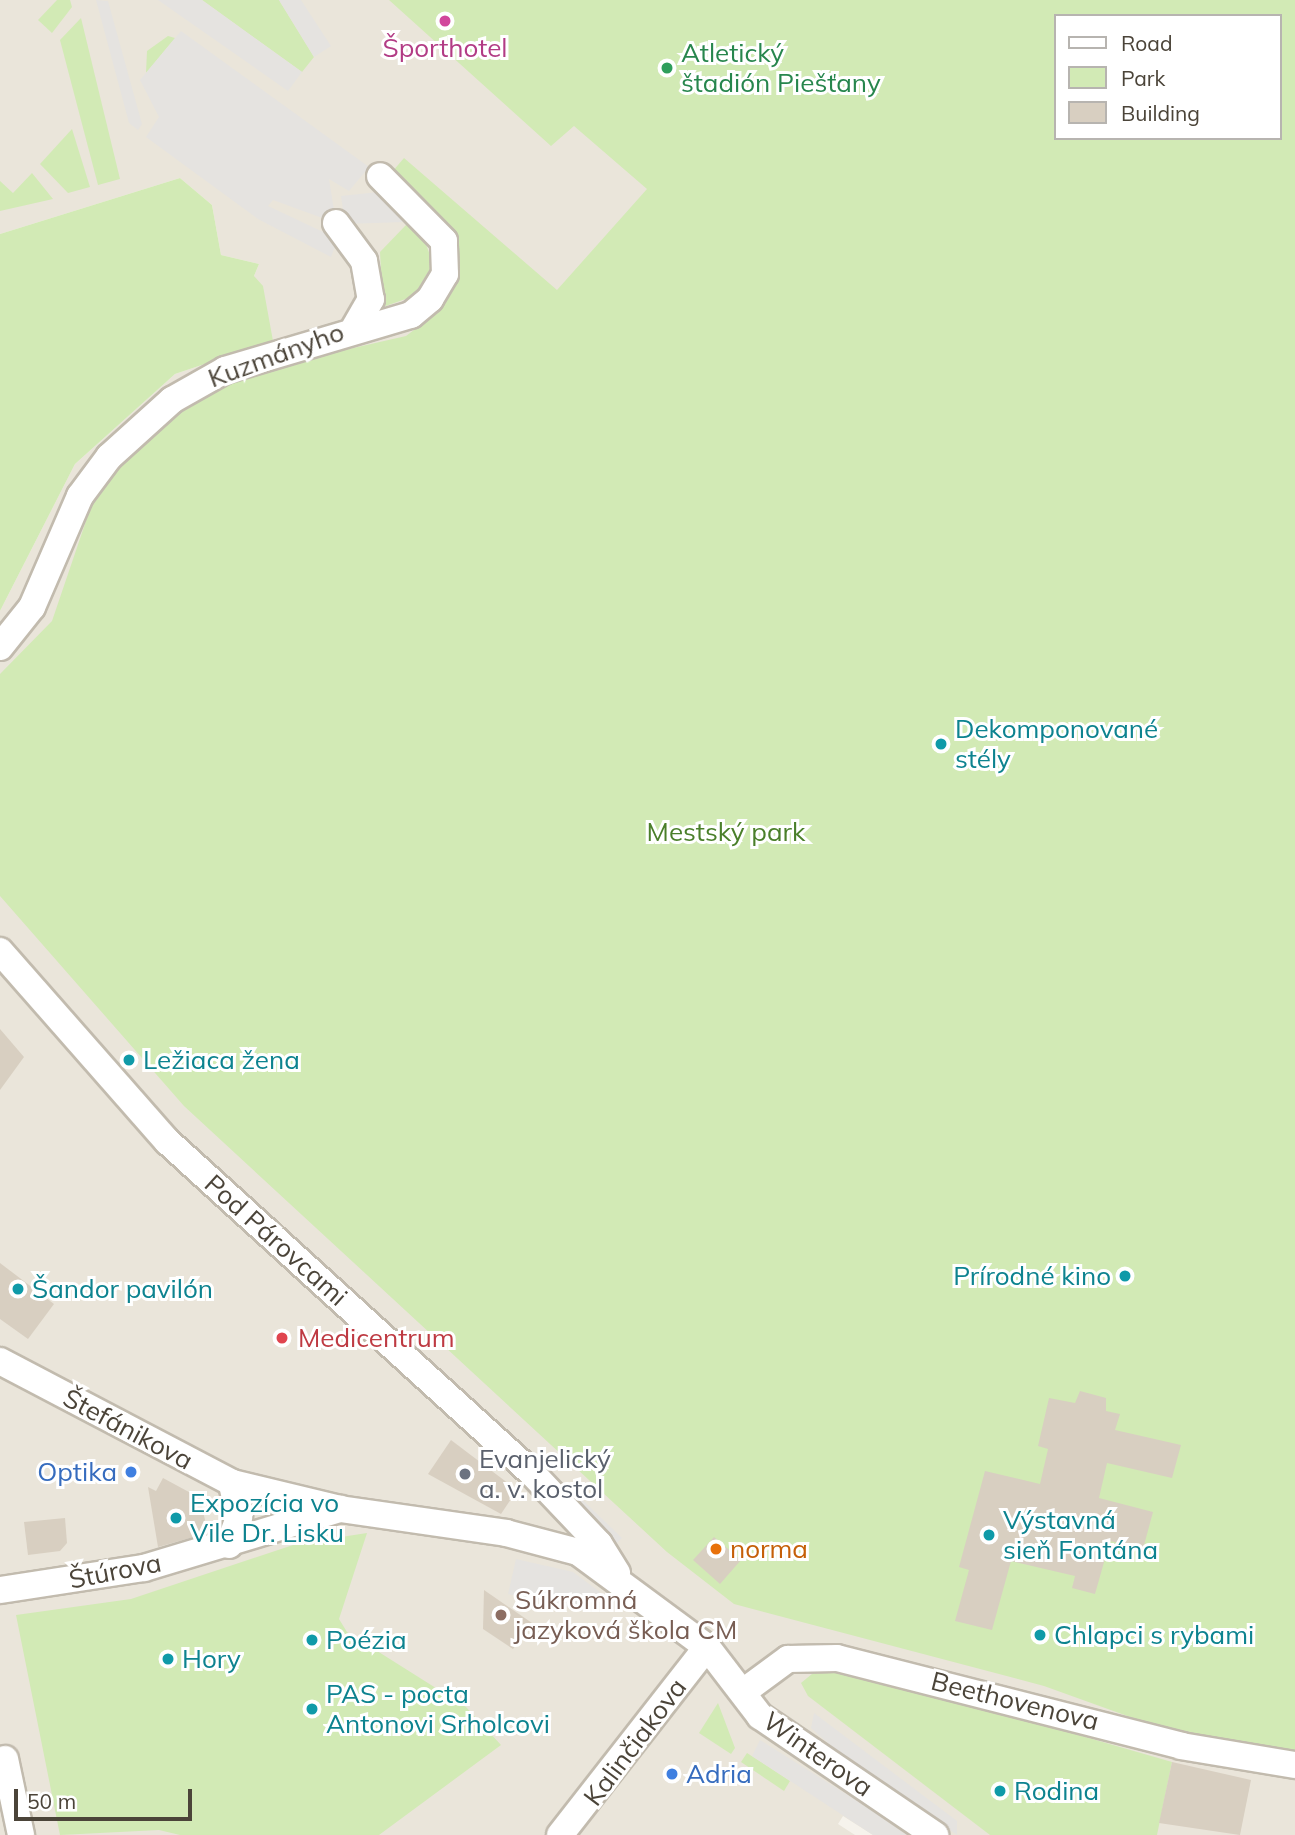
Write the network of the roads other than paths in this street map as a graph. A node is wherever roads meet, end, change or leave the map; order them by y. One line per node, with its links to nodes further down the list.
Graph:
1 (380, 176): 3 (street, Kuzmányho)
2 (336, 223): 3 (street, Kuzmányho)
3 (355, 327): 4 (street, Kuzmányho)
4 (0, 647)
5 (0, 951): 8 (street, Pod Párovcami)
6 (0, 1361): 7 (street, Štefánikova)
7 (232, 1483): 9 (street, Štefánikova); 11 (street)
8 (554, 1493): 10 (street); 12 (street, Pod Párovcami)
9 (340, 1509): 10 (street, Winterova); 11 (street, Štúrova)
10 (543, 1542): 12 (street, Winterova)
11 (229, 1545): 13 (street, Štúrova)
12 (620, 1578): 14 (street, Winterova)
13 (0, 1590)
14 (707, 1647): 15 (street, Winterova); 19 (street, Kalinčiakova)
15 (743, 1692): 17 (street, Beethovenova); 20 (street, Winterova)
16 (5, 1759): 18 (street)
17 (1295, 1765)
18 (21, 1835)
19 (560, 1835)
20 (935, 1835)

